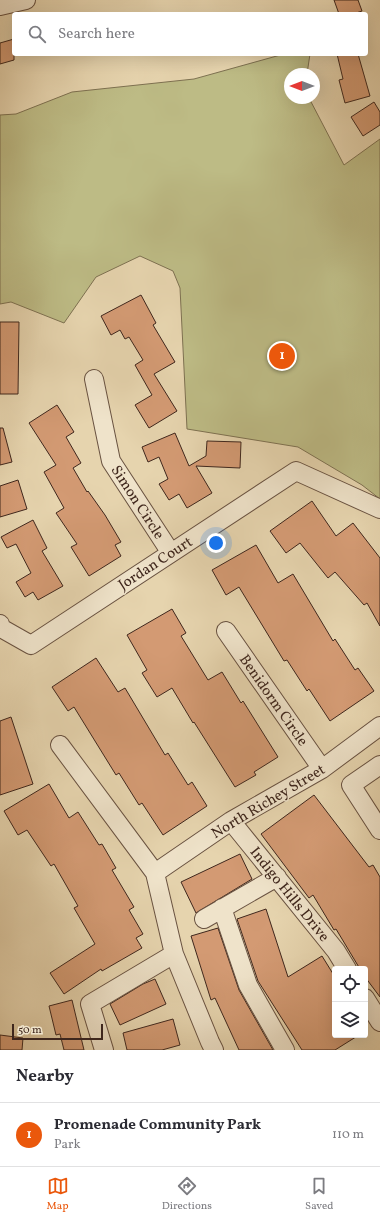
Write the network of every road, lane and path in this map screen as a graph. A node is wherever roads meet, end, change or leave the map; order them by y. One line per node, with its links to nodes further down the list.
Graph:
1 (26, 0): 2 (street)
2 (0, 6)
3 (94, 379): 5 (street, Simon Circle)
4 (380, 509): 5 (street, Jordan Court)
5 (171, 553): 6 (street, Jordan Court)
6 (0, 624)
7 (226, 631): 11 (street, Benidorm Circle)
8 (380, 726): 11 (street, North Richey Street)
9 (60, 745): 14 (street)
10 (380, 765): 13 (street)
11 (322, 769): 12 (street, North Richey Street)
12 (231, 821): 14 (street, North Richey Street); 15 (street, Indigo Hills Drive)
13 (380, 830)
14 (155, 873): 18 (street)
15 (277, 877): 16 (street); 19 (street, Indigo Hills Drive)
16 (222, 908): 17 (street); 24 (street)
17 (204, 919)
18 (174, 954): 22 (street); 23 (street)
19 (345, 966)
20 (368, 1002): 21 (street)
21 (379, 1019)
22 (104, 1050)
23 (214, 1050)
24 (285, 1050)

